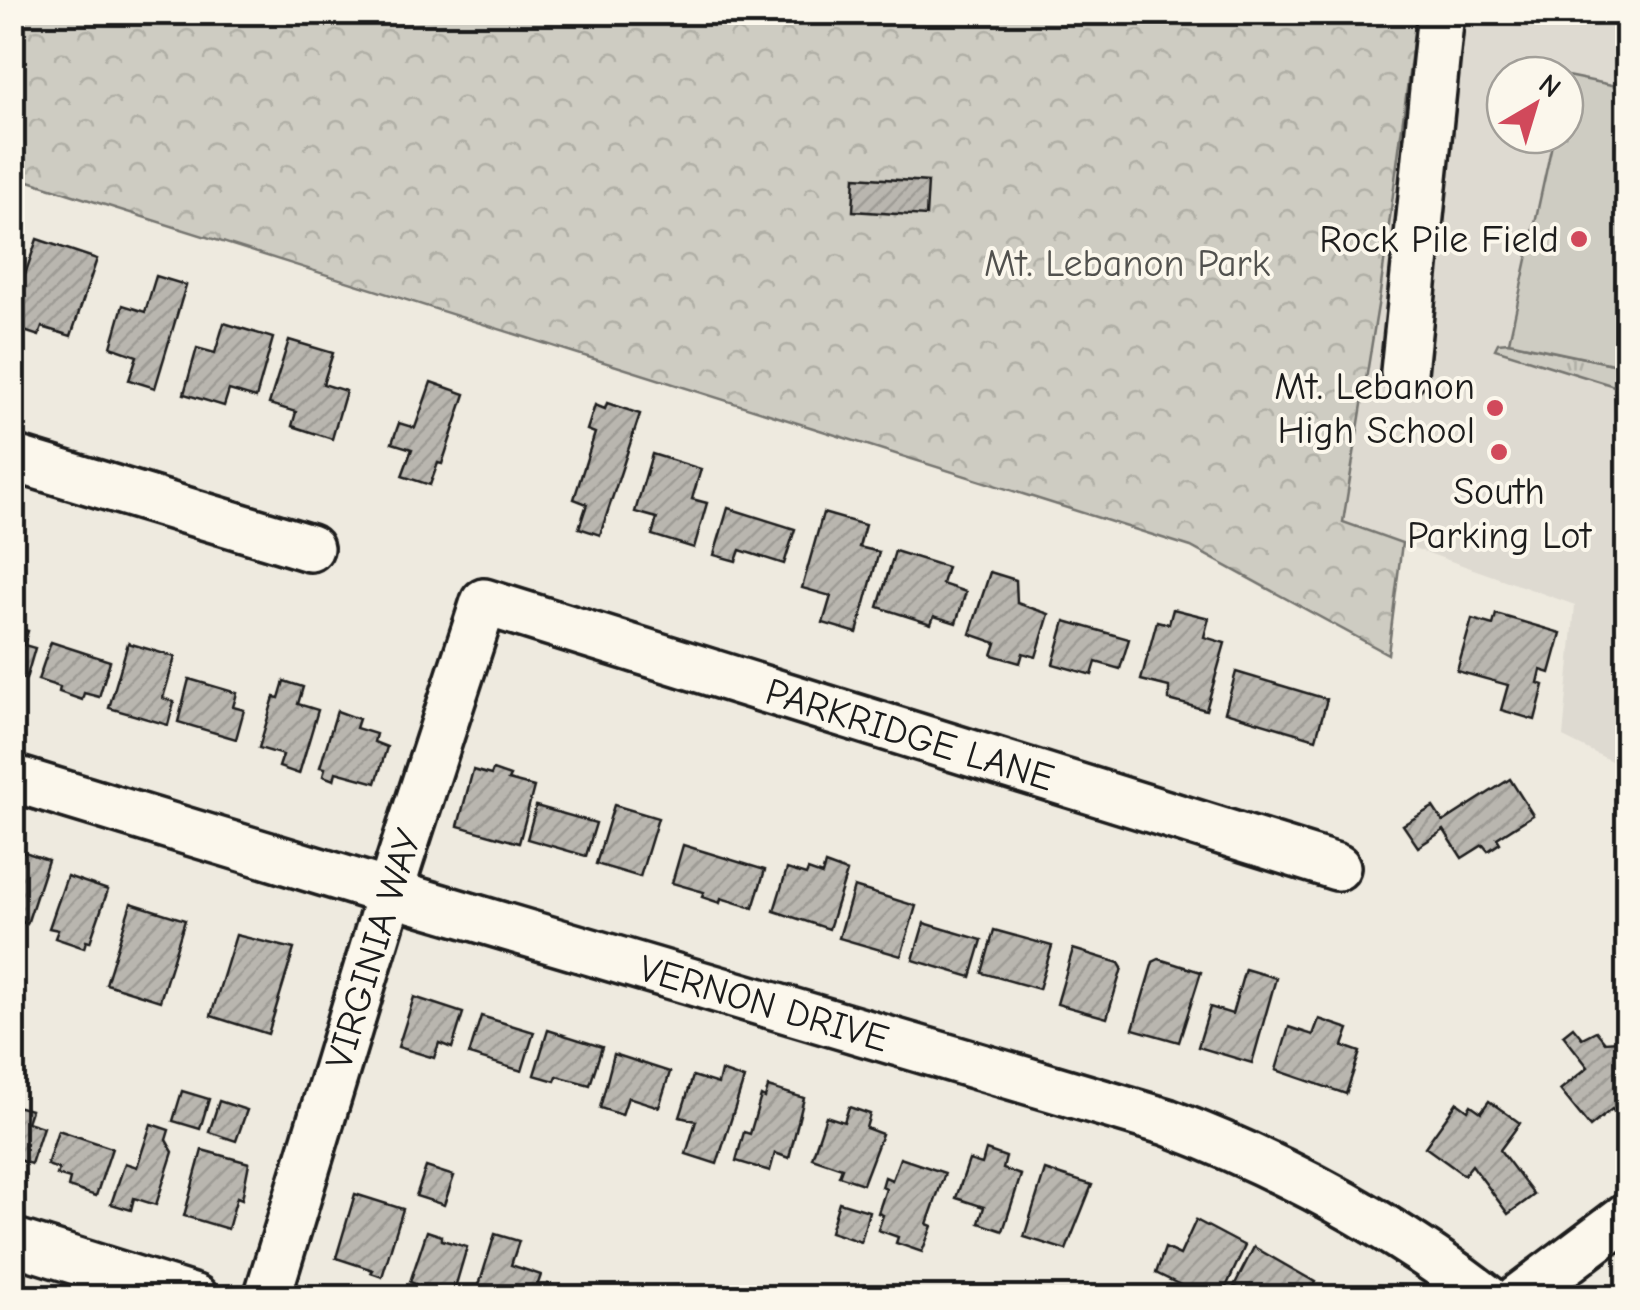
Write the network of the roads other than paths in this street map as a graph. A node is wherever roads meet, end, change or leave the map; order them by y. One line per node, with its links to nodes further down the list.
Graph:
1 (1441, 12): 2 (street)
2 (1404, 372)
3 (12, 458): 4 (street)
4 (310, 548)
5 (484, 602): 7 (street, PARKRIDGE LANE); 8 (street, VIRGINIA WAY)
6 (12, 778): 8 (street, VERNON DRIVE)
7 (1337, 867)
8 (391, 894): 12 (street, VIRGINIA WAY); 13 (street, VERNON DRIVE)
9 (1628, 1215): 14 (street)
10 (12, 1242): 11 (street)
11 (195, 1298)
12 (268, 1298)
13 (1487, 1298)
14 (1518, 1298)

